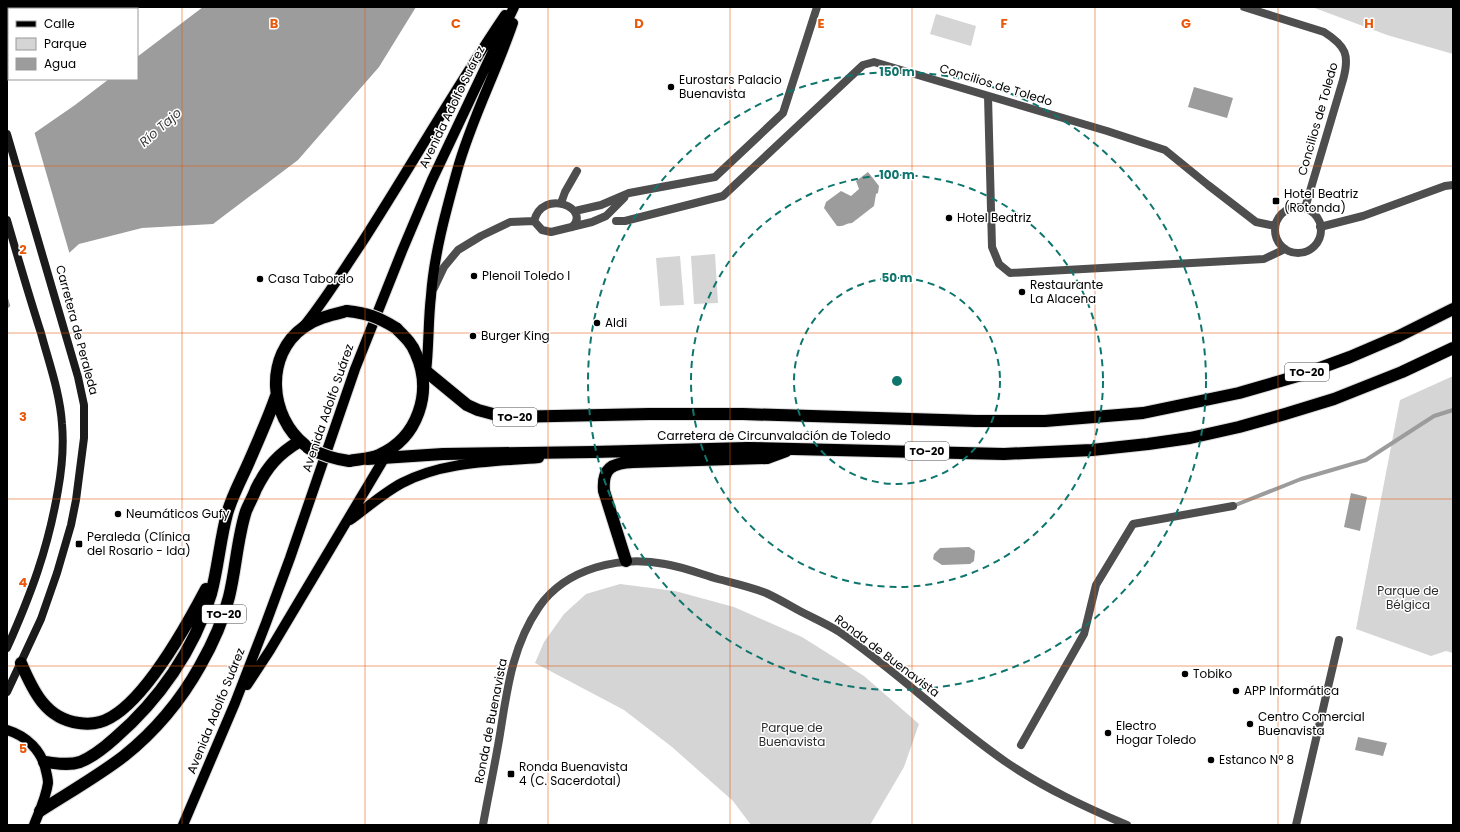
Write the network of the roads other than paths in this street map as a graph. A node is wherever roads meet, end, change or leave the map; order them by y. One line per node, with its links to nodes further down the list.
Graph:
1 (510, 7): 25 (main road)
2 (514, 7): 41 (main road, Avenida Adolfo Suárez)
3 (518, 7): 21 (main road)
4 (817, 7): 10 (street)
5 (1244, 7): 12 (street, Concilios de Toledo)
6 (988, 96): 16 (street, Concilios de Toledo); 17 (street, Concilios de Toledo); 20 (street)
7 (7, 134): 39 (main road, Carretera de Peraleda)
8 (576, 171): 11 (street)
9 (1453, 185): 19 (street)
10 (629, 193): 13 (street); 18 (street)
11 (561, 203): 13 (street); 15 (street)
12 (1305, 208): 17 (street); 19 (street)
13 (575, 211): 18 (street)
14 (7, 220): 38 (main road)
15 (534, 221): 18 (street); 21 (street)
16 (616, 221)
17 (1275, 226): 20 (street)
18 (572, 227)
19 (1320, 227): 20 (street)
20 (1285, 249)
21 (431, 294): 27 (main road)
22 (1453, 303): 24 (highway)
23 (1453, 308): 24 (highway, Carretera de Circunvalación de Toledo / TO-20)
24 (1436, 317): 27 (highway, Carretera de Circunvalación de Toledo / TO-20)
25 (303, 328): 27 (highway, Carretera de Circunvalación de Toledo / TO-20, bridge); 28 (highway, Carretera de Circunvalación de Toledo / TO-20)
26 (1453, 348): 30 (highway, Carretera de Circunvalación de Toledo / TO-20)
27 (424, 374): 32 (highway, Carretera de Circunvalación de Toledo / TO-20)
28 (276, 396): 29 (highway, Carretera de Circunvalación de Toledo / TO-20); 36 (highway, Carretera de Circunvalación de Toledo / TO-20)
29 (304, 445): 32 (highway, Carretera de Circunvalación de Toledo / TO-20, bridge); 45 (highway, TO-20)
30 (793, 448): 31 (highway, Carretera de Circunvalación de Toledo / TO-20); 35 (highway)
31 (593, 452): 32 (highway, Carretera de Circunvalación de Toledo / TO-20); 34 (main road)
32 (388, 453): 34 (main road)
33 (1233, 506): 43 (street)
34 (345, 524): 41 (main road)
35 (626, 561): 48 (street, Ronda de Buenavista); 49 (street, Ronda de Buenavista)
36 (216, 571): 39 (highway); 44 (highway, Carretera de Circunvalación de Toledo / TO-20)
37 (1339, 640): 50 (street)
38 (7, 648)
39 (21, 664): 40 (main road, Carretera de Peraleda)
40 (7, 692)
41 (235, 703): 47 (main road, Avenida Adolfo Suárez)
42 (7, 730): 44 (main road)
43 (1021, 745)
44 (44, 762): 45 (main road)
45 (40, 810): 46 (main road)
46 (34, 825)
47 (183, 825)
48 (483, 825)
49 (1127, 825)
50 (1296, 825)

